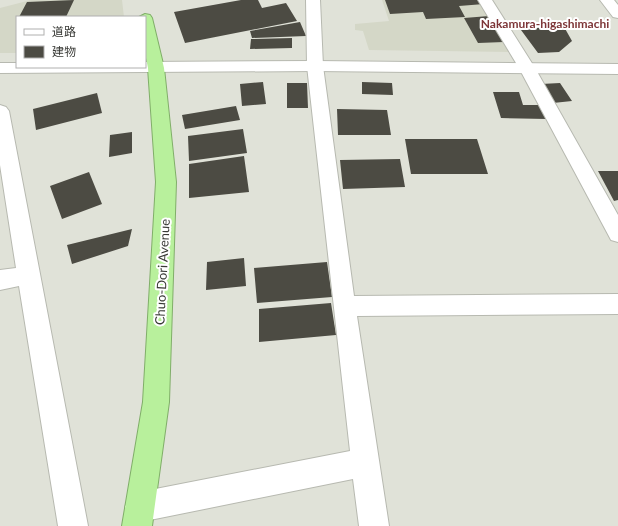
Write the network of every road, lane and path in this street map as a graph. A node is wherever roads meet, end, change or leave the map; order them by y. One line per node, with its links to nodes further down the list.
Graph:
1 (313, 0): 6 (street)
2 (485, 0): 9 (street)
3 (607, 0): 4 (street)
4 (618, 14)
5 (146, 22): 8 (highway, Chuo-Dori Avenue)
6 (315, 66): 8 (street); 9 (street); 16 (street)
7 (0, 68): 8 (street)
8 (156, 68): 18 (highway, Chuo-Dori Avenue)
9 (527, 68): 10 (street); 12 (street)
10 (618, 69)
11 (0, 111): 13 (street)
12 (618, 234)
13 (29, 275): 14 (street); 19 (street)
14 (0, 280)
15 (618, 304): 16 (street)
16 (344, 306): 17 (street)
17 (365, 462): 18 (street); 20 (street)
18 (138, 516)
19 (73, 526)
20 (374, 526)

